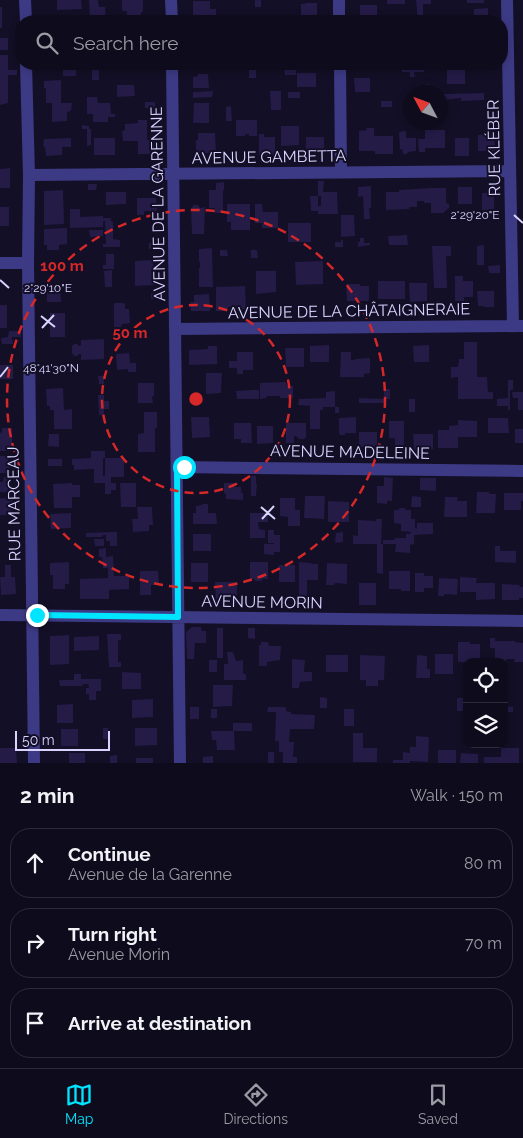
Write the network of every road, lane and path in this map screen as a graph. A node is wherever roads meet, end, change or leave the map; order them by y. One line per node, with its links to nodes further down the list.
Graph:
1 (25, 0): 5 (street)
2 (171, 0): 6 (street)
3 (339, 0): 7 (street)
4 (507, 0): 8 (street, RUE KLÉBER)
5 (26, 15)
6 (172, 15)
7 (339, 15)
8 (507, 15)
9 (508, 57): 13 (street, RUE KLÉBER)
10 (26, 70): 16 (street, RUE MARCEAU)
11 (172, 70): 15 (street, AVENUE DE LA GARENNE)
12 (340, 70): 14 (street)
13 (510, 171): 14 (street, AVENUE GAMBETTA); 19 (street, RUE KLÉBER)
14 (341, 172): 15 (street, AVENUE GAMBETTA)
15 (173, 174): 16 (street, AVENUE GAMBETTA); 20 (street, AVENUE DE LA GARENNE)
16 (29, 175): 18 (street, RUE MARCEAU)
17 (0, 263): 18 (street)
18 (28, 263): 24 (street, RUE MARCEAU)
19 (518, 326): 20 (street, AVENUE DE LA CHÂTAIGNERAIE)
20 (176, 330): 21 (street, AVENUE DE LA GARENNE)
21 (177, 466): 22 (street, AVENUE MADELEINE); 25 (street, AVENUE DE LA GARENNE)
22 (523, 471)
23 (0, 615): 24 (street, AVENUE MORIN)
24 (32, 615): 25 (street, AVENUE MORIN); 27 (street, RUE MARCEAU)
25 (178, 617): 26 (street, AVENUE MORIN); 28 (street, AVENUE DE LA GARENNE)
26 (523, 622)
27 (34, 763)
28 (180, 763)

